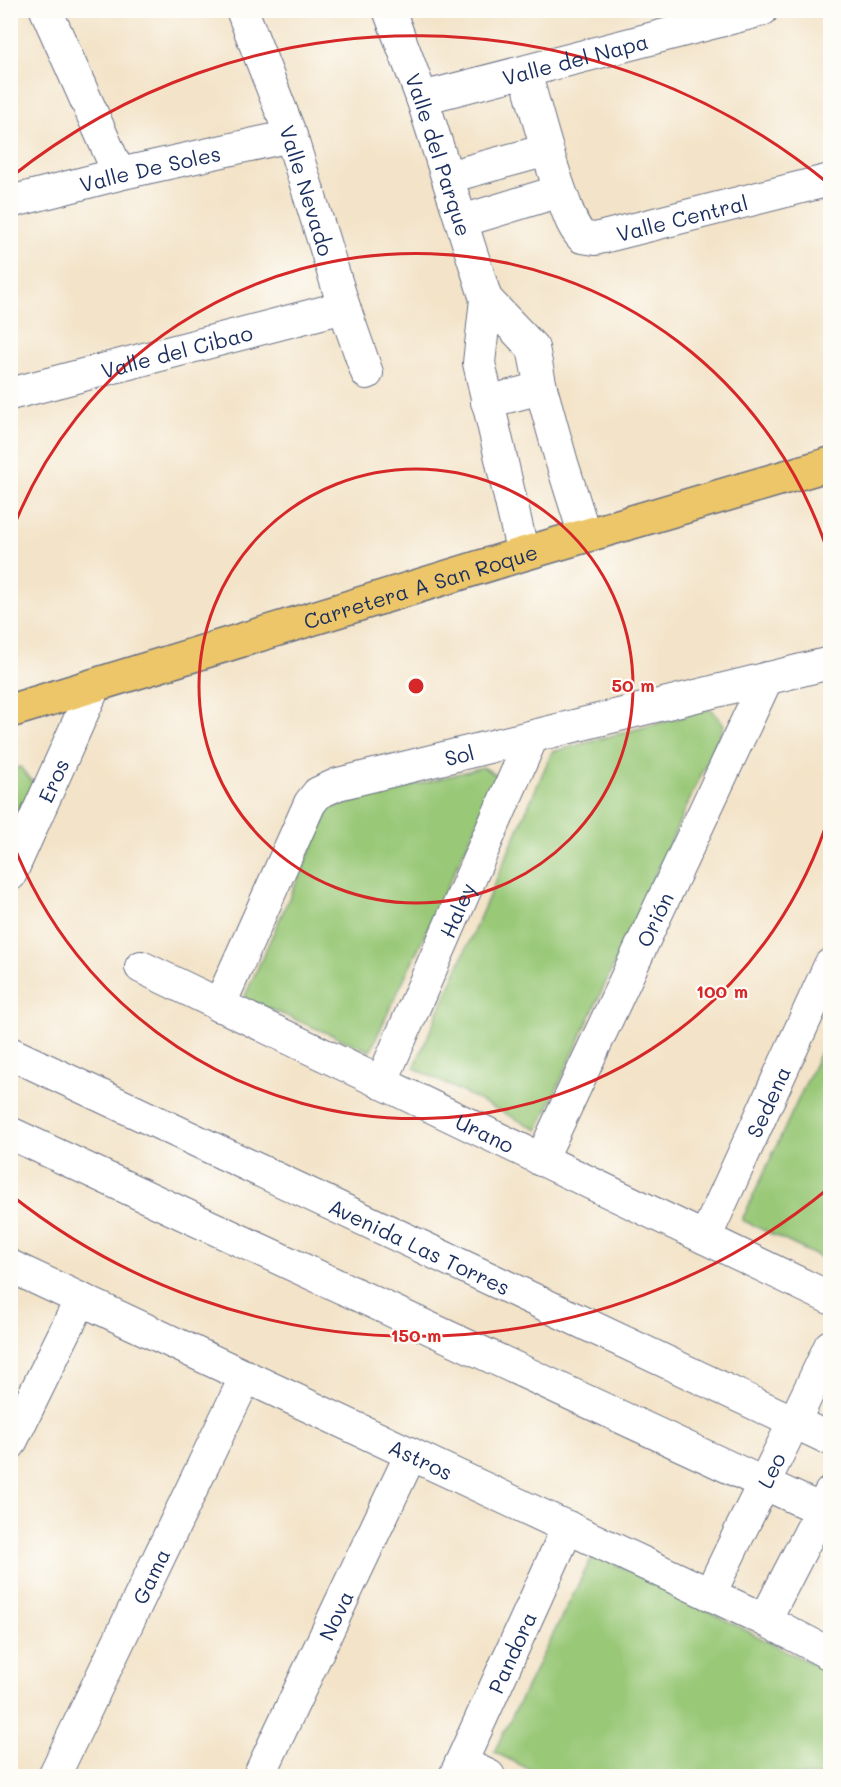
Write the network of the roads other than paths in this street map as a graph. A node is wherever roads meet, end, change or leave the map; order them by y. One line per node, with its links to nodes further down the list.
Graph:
1 (46, 10): 9 (street)
2 (242, 10): 7 (street, Valle Nevado)
3 (389, 10): 6 (street, Valle del Parque)
4 (762, 10): 5 (street, Valle del Napa)
5 (525, 72): 6 (street, Valle del Napa); 8 (street, Valle Central)
6 (422, 98): 10 (street, Valle del Parque)
7 (291, 136): 9 (street, Valle De Soles); 16 (street, Valle Nevado)
8 (546, 150): 10 (street); 12 (street, Valle Central)
9 (119, 174): 13 (street, Valle De Soles)
10 (448, 177): 14 (street, Valle del Parque)
11 (831, 180): 12 (street, Valle Central)
12 (560, 191): 14 (street)
13 (10, 202)
14 (462, 221): 15 (street, Valle del Parque)
15 (486, 299): 18 (street, Valle del Parque); 20 (street, Valle del Parque)
16 (344, 307): 17 (street, Valle Nevado); 19 (street, Valle del Cibao)
17 (368, 373)
18 (541, 388): 20 (street); 22 (street, Valle del Parque)
19 (10, 394)
20 (487, 402): 23 (street, Valle del Parque)
21 (831, 465): 22 (main road, Carretera A San Roque)
22 (585, 536): 23 (main road, Carretera A San Roque)
23 (523, 554): 26 (main road, Carretera A San Roque)
24 (831, 663): 25 (street, Sol)
25 (767, 678): 28 (street, Sol); 36 (street, Orión)
26 (95, 685): 27 (main road, Carretera A San Roque); 29 (street, Eros)
27 (10, 711)
28 (532, 737): 32 (street, Sol); 34 (street, Haley)
29 (10, 875)
30 (141, 967): 32 (street, Urano)
31 (827, 983): 37 (street, Sedena)
32 (219, 1006): 34 (street, Urano)
33 (10, 1053): 43 (street, Avenida Las Torres)
34 (381, 1083): 36 (street, Urano)
35 (10, 1133): 47 (street)
36 (541, 1160): 37 (street, Urano)
37 (705, 1238): 39 (street, Urano)
38 (10, 1266): 40 (street, Astros)
39 (831, 1298)
40 (81, 1299): 42 (street, Astros); 45 (street)
41 (831, 1346): 43 (street, Leo)
42 (246, 1376): 46 (street, Astros); 54 (street, Gama)
43 (795, 1421): 44 (street, Avenida Las Torres); 47 (street, Leo)
44 (831, 1439)
45 (10, 1444)
46 (411, 1454): 49 (street, Astros); 55 (street, Nova)
47 (763, 1482): 48 (street); 50 (street, Leo)
48 (828, 1505): 51 (street)
49 (568, 1527): 50 (street, Astros); 53 (street, Pandora)
50 (710, 1594): 51 (street, Astros)
51 (765, 1620): 52 (street, Astros)
52 (831, 1654)
53 (458, 1770): 56 (street)
54 (54, 1776)
55 (259, 1776)
56 (489, 1776)

